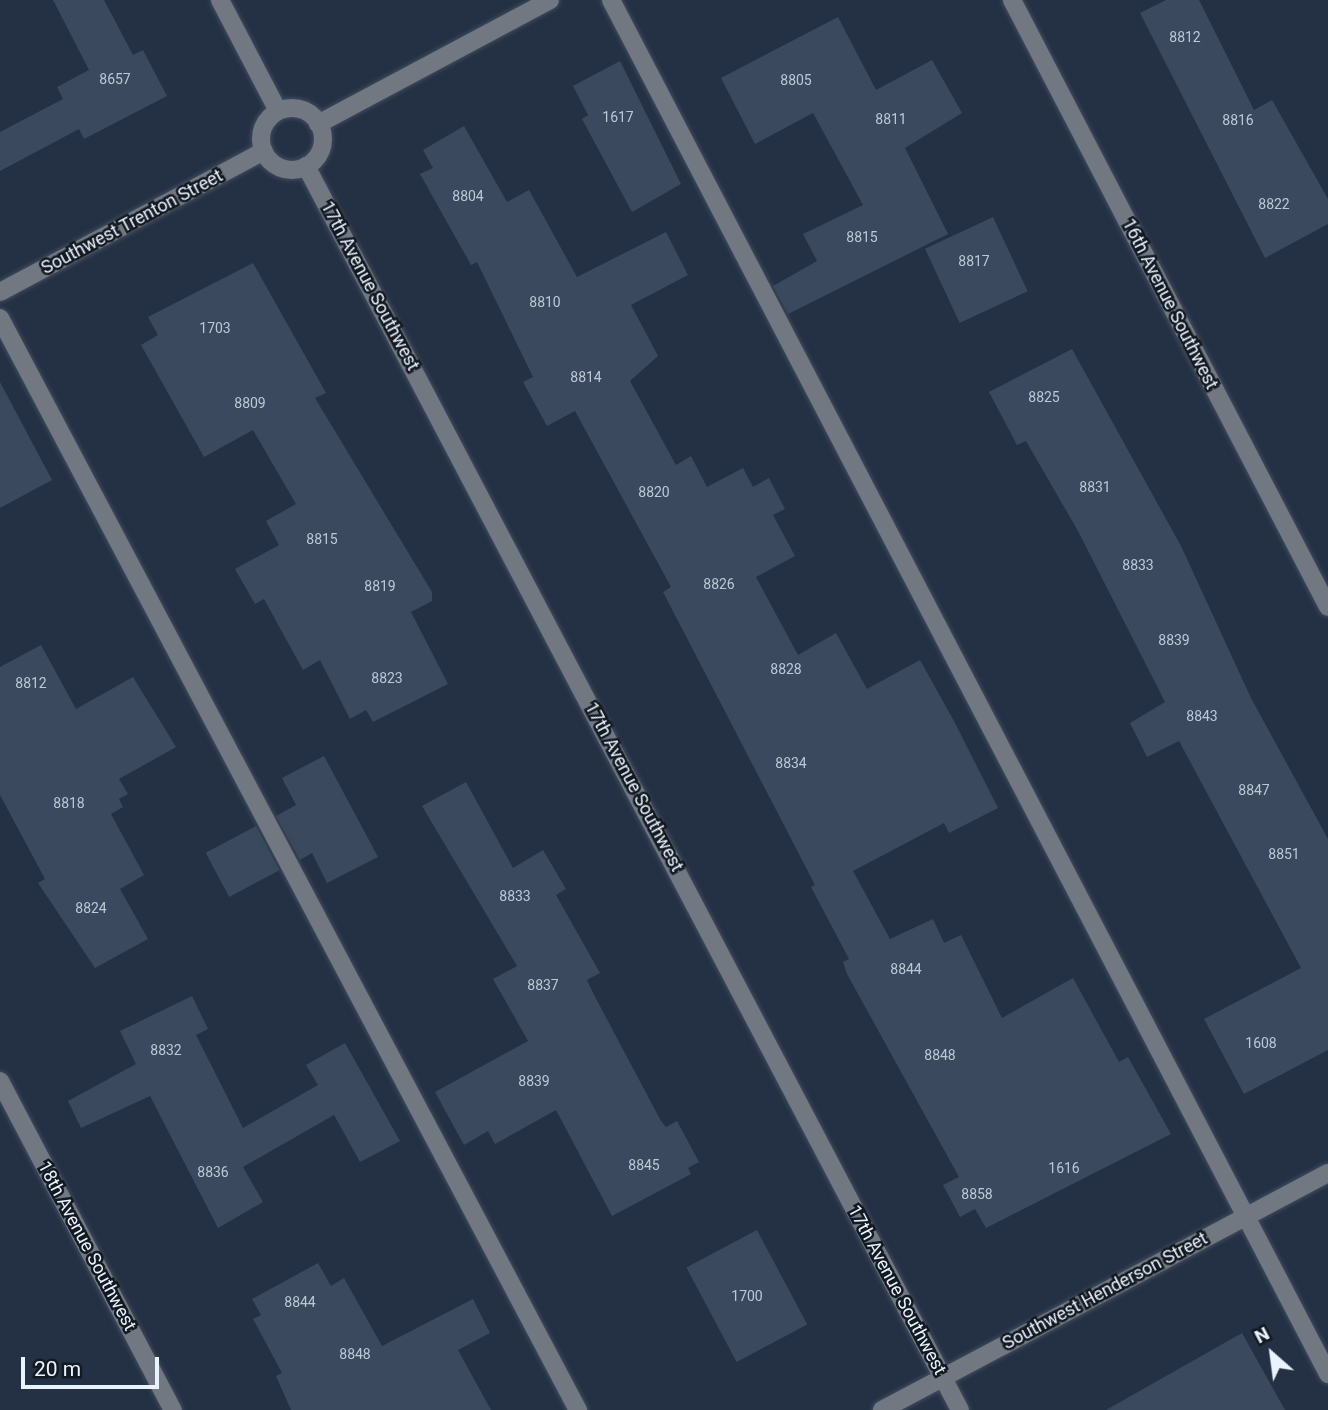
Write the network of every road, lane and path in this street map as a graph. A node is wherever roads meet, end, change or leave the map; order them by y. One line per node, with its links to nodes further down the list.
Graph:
1 (220, 0): 5 (street)
2 (550, 0): 6 (street)
3 (611, 0): 14 (street)
4 (1012, 0): 11 (street, 16th Avenue Southwest)
5 (278, 111): 6 (street); 7 (street)
6 (318, 124): 8 (street)
7 (264, 151): 8 (street); 9 (street, Southwest Trenton Street)
8 (306, 166): 16 (street, 17th Avenue Southwest)
9 (0, 292)
10 (0, 318): 18 (street)
11 (1328, 607)
12 (0, 1081): 17 (street, 18th Avenue Southwest)
13 (1328, 1173): 14 (street, Southwest Henderson Street)
14 (1245, 1217): 15 (street); 16 (street, Southwest Henderson Street)
15 (1328, 1374)
16 (943, 1378): 19 (street, Southwest Henderson Street); 20 (street, 17th Avenue Southwest)
17 (173, 1410)
18 (578, 1410)
19 (882, 1410)
20 (960, 1410)

